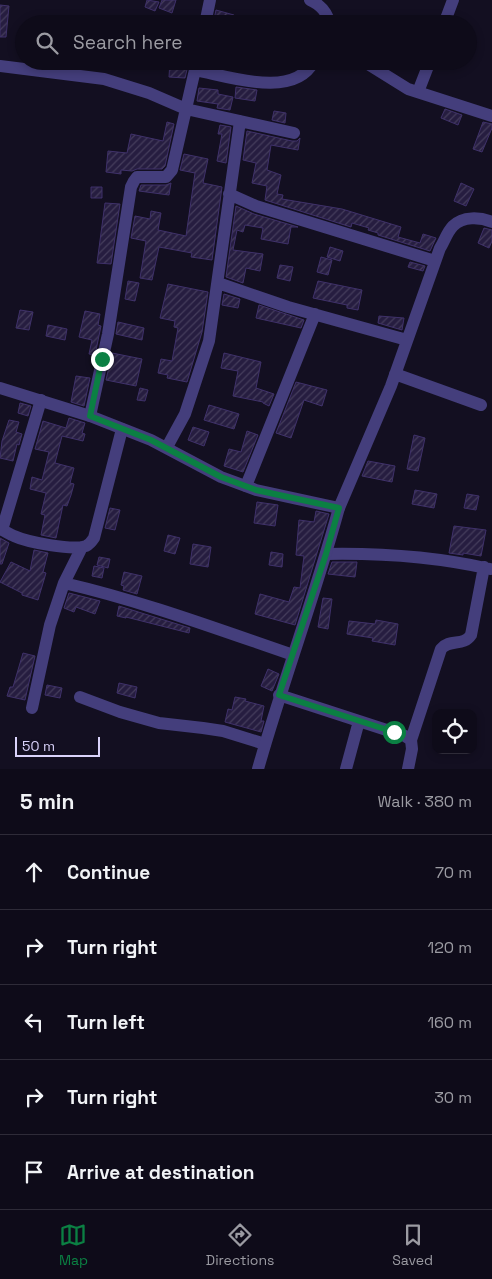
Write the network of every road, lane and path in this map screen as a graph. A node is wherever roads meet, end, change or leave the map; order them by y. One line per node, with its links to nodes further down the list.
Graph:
1 (204, 0): 2 (street)
2 (211, 0): 5 (street)
3 (310, 0): 6 (street)
4 (453, 0): 7 (street)
5 (207, 15)
6 (327, 15)
7 (447, 15)
8 (0, 66): 9 (street)
9 (15, 68)
10 (36, 70): 17 (street)
11 (195, 70): 17 (street)
12 (210, 70): 13 (street)
13 (308, 70)
14 (377, 70): 16 (street)
15 (427, 70): 16 (street)
16 (418, 92): 18 (street)
17 (186, 109): 19 (street); 31 (street)
18 (492, 116)
19 (240, 121): 20 (street); 21 (street)
20 (294, 133)
21 (229, 194): 23 (street); 24 (street)
22 (492, 222): 23 (street)
23 (435, 261): 26 (street)
24 (218, 283): 25 (street); 33 (street)
25 (315, 314): 26 (street); 34 (street)
26 (407, 340): 27 (street)
27 (395, 374): 30 (street); 35 (street)
28 (0, 388): 29 (street)
29 (40, 400): 31 (street); 36 (street)
30 (481, 405)
31 (90, 416): 32 (street)
32 (122, 429): 33 (street); 37 (street)
33 (167, 447): 34 (street)
34 (246, 486): 35 (street)
35 (339, 508): 38 (street)
36 (1, 529): 37 (street)
37 (82, 547): 40 (street)
38 (326, 554): 39 (street); 41 (street)
39 (488, 568): 46 (street)
40 (64, 583): 41 (street); 44 (street)
41 (293, 655): 42 (street)
42 (279, 695): 45 (street); 47 (street)
43 (80, 697): 47 (street)
44 (32, 708)
45 (359, 721): 46 (street); 49 (street)
46 (411, 740): 50 (street)
47 (265, 744): 48 (street)
48 (258, 769)
49 (346, 769)
50 (408, 769)

